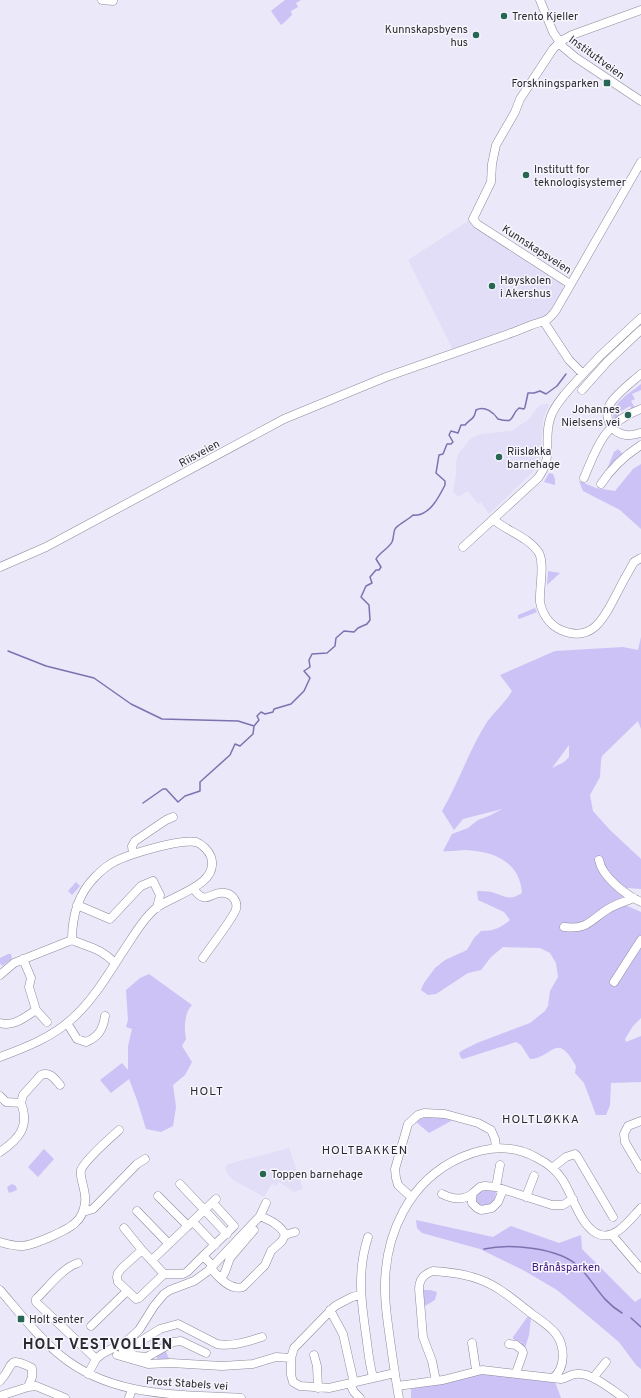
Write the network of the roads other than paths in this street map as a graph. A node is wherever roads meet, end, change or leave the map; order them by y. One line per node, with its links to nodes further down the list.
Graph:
1 (102, 0): 3 (street)
2 (540, 0): 5 (street, Instituttveien)
3 (113, 1)
4 (641, 10): 5 (street)
5 (559, 43): 6 (street, Instituttveien); 8 (street, Kunnskapsveien)
6 (641, 102)
7 (641, 162): 8 (street)
8 (570, 284): 10 (street, Kunnskapsveien)
9 (641, 318): 12 (street)
10 (544, 322): 12 (street); 26 (street, Riisveien)
11 (641, 330): 14 (street)
12 (583, 374): 21 (street)
13 (640, 376): 16 (street)
14 (582, 390)
15 (641, 409): 16 (street)
16 (611, 427): 17 (street); 19 (street)
17 (641, 433)
18 (641, 445): 20 (street)
19 (584, 478)
20 (601, 484)
21 (500, 512): 22 (street); 23 (street)
22 (493, 519): 23 (street); 24 (street)
23 (509, 529): 25 (street)
24 (463, 547)
25 (641, 558)
26 (0, 567)
27 (173, 817): 28 (street)
28 (133, 854): 30 (street); 32 (street)
29 (599, 860): 31 (street)
30 (193, 888): 33 (street); 37 (street)
31 (638, 900): 34 (street)
32 (77, 905): 33 (street); 35 (street)
33 (157, 908): 39 (street)
34 (564, 927)
35 (72, 940): 38 (street); 39 (street)
36 (641, 940): 41 (street)
37 (203, 958)
38 (23, 959): 40 (street); 42 (street)
39 (115, 963): 46 (street)
40 (0, 975)
41 (614, 982)
42 (36, 1010): 44 (street); 45 (street)
43 (105, 1016): 46 (street)
44 (48, 1022)
45 (0, 1023)
46 (67, 1023): 47 (street)
47 (0, 1057)
48 (60, 1085): 50 (street)
49 (0, 1096): 50 (street)
50 (21, 1103): 54 (street)
51 (641, 1121): 58 (street)
52 (119, 1130): 72 (street)
53 (496, 1148): 57 (street); 65 (street); 65 (street)
54 (0, 1152)
55 (145, 1159): 72 (street)
56 (500, 1165): 61 (street)
57 (552, 1168): 67 (street); 74 (street)
58 (641, 1169)
59 (534, 1176): 66 (street)
60 (180, 1184): 70 (street)
61 (499, 1189): 62 (street); 62 (street); 66 (street)
62 (473, 1193): 63 (street)
63 (442, 1194)
64 (158, 1196): 75 (street)
65 (411, 1197): 112 (street)
66 (526, 1197): 67 (street)
67 (573, 1199): 80 (street)
68 (266, 1203): 73 (street)
69 (641, 1208): 80 (street)
70 (205, 1210): 75 (street); 79 (street); 79 (street)
71 (137, 1211): 84 (street)
72 (83, 1212): 83 (street)
73 (260, 1216): 81 (street); 90 (street)
74 (614, 1217)
75 (191, 1224): 84 (street); 85 (street)
76 (124, 1228): 86 (street)
77 (254, 1230): 93 (street)
78 (295, 1232): 81 (street)
79 (227, 1234): 85 (street)
80 (612, 1234): 91 (street)
81 (285, 1235): 93 (street)
82 (368, 1237): 96 (street)
83 (0, 1242)
84 (169, 1244): 88 (street)
85 (215, 1245): 87 (street)
86 (142, 1250): 88 (street); 95 (street)
87 (203, 1256): 90 (street); 92 (street)
88 (152, 1260): 92 (street)
89 (78, 1263): 108 (street)
90 (212, 1267): 93 (street); 102 (street)
91 (641, 1269)
92 (164, 1274): 95 (street)
93 (221, 1278)
94 (0, 1290): 114 (street, Prost Stabels vei)
95 (127, 1291): 98 (street)
96 (360, 1295): 97 (street); 115 (street)
97 (330, 1310): 107 (street); 120 (street)
98 (91, 1326)
99 (262, 1337): 103 (street)
100 (472, 1343): 111 (street)
101 (509, 1344): 113 (street)
102 (115, 1346): 103 (street); 108 (street)
103 (121, 1353): 105 (street); 110 (street)
104 (206, 1353): 105 (street)
105 (153, 1354): 110 (street)
106 (314, 1354): 123 (street)
107 (291, 1358): 110 (street); 123 (street)
108 (96, 1359): 114 (street)
109 (606, 1362): 117 (street)
110 (157, 1363)
111 (476, 1370): 113 (street); 119 (street)
112 (395, 1373): 115 (street); 121 (street)
113 (516, 1373): 116 (street)
114 (88, 1374): 124 (street, Prost Stabels vei)
115 (373, 1377): 120 (street)
116 (553, 1378): 117 (street); 119 (street)
117 (593, 1378): 131 (street)
118 (0, 1381): 122 (street)
119 (436, 1381): 121 (street)
120 (352, 1383): 123 (street); 129 (street)
121 (397, 1386): 130 (street)
122 (28, 1387): 125 (street); 126 (street)
123 (318, 1388)
124 (132, 1389): 127 (street, Prost Stabels vei); 128 (street, Prost Stabels vei)
125 (0, 1396)
126 (65, 1398)
127 (129, 1398)
128 (241, 1398)
129 (360, 1398)
130 (399, 1398)
131 (624, 1398)

